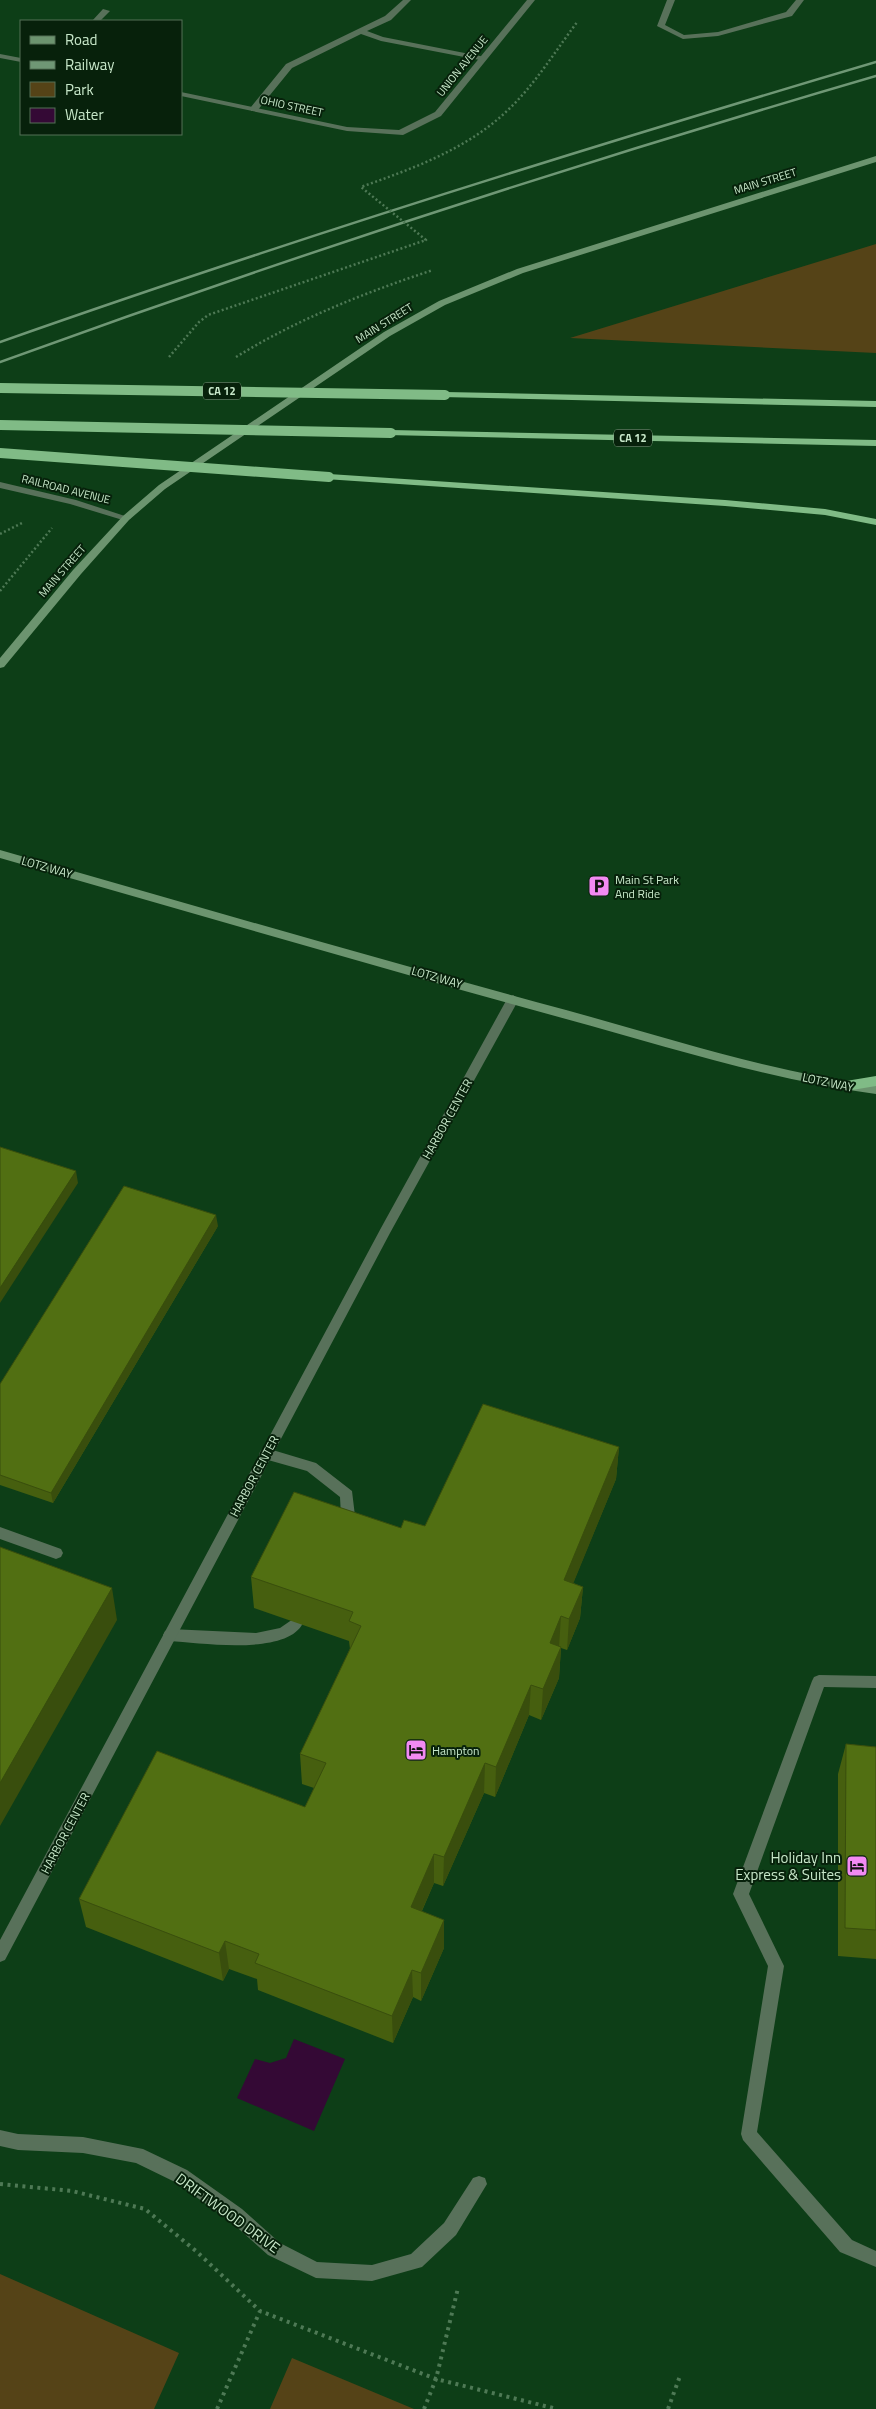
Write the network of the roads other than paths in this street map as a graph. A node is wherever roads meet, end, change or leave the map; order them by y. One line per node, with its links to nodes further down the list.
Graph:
1 (407, 0): 7 (street)
2 (531, 0): 9 (street, UNION AVENUE)
3 (672, 0): 4 (street)
4 (800, 0)
5 (106, 11): 6 (street)
6 (97, 20)
7 (360, 31): 9 (street); 12 (street)
8 (0, 56): 10 (street)
9 (482, 59): 13 (street, UNION AVENUE)
10 (20, 60)
11 (182, 94): 12 (street, OHIO STREET)
12 (254, 109): 13 (street, OHIO STREET)
13 (400, 133)
14 (876, 160): 21 (main road, MAIN STREET)
15 (0, 388): 16 (highway, CA 12, bridge)
16 (876, 404)
17 (0, 425): 18 (highway, CA 12, bridge)
18 (876, 443)
19 (0, 453): 22 (highway, bridge)
20 (0, 485): 21 (street, RAILROAD AVENUE)
21 (126, 518): 23 (main road, MAIN STREET)
22 (876, 522)
23 (0, 665)
24 (0, 854): 25 (main road, LOTZ WAY)
25 (513, 999): 27 (main road, LOTZ WAY); 29 (street, HARBOR CENTER)
26 (876, 1081): 27 (highway)
27 (846, 1086): 28 (main road, LOTZ WAY)
28 (876, 1090)
29 (266, 1454): 31 (street); 34 (street, HARBOR CENTER)
30 (0, 1533): 32 (street)
31 (339, 1538)
32 (56, 1553)
33 (296, 1623): 34 (street)
34 (170, 1635): 36 (street, HARBOR CENTER)
35 (876, 1682): 39 (street)
36 (0, 1955)
37 (0, 2138): 38 (street, DRIFTWOOD DRIVE)
38 (479, 2184)
39 (876, 2259)

